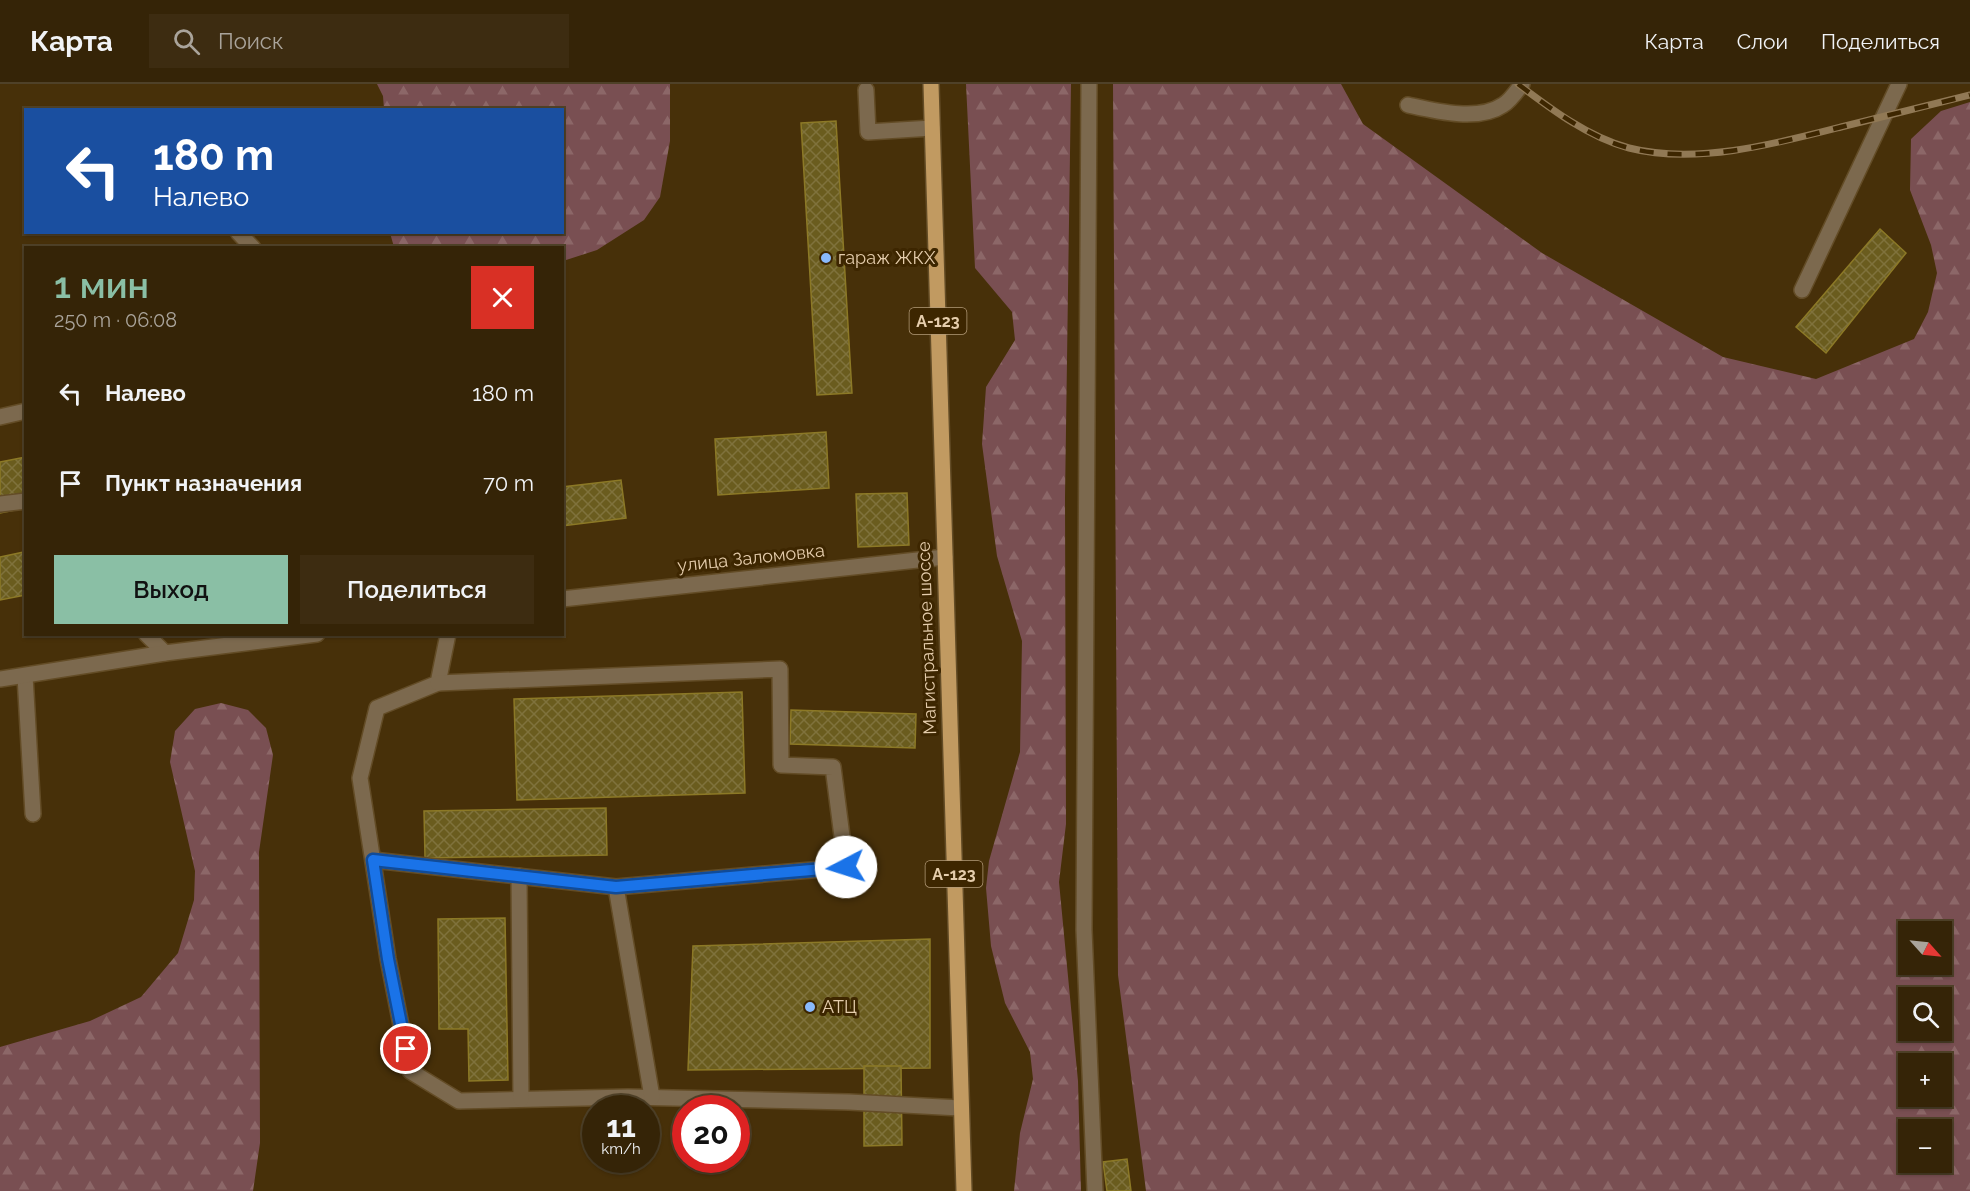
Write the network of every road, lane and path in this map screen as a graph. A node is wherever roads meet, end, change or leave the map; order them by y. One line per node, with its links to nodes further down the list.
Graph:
1 (931, 84): 7 (main road, Магистральное шоссе / А-123)
2 (1089, 84): 34 (street)
3 (1522, 84): 6 (street)
4 (1899, 84): 10 (street)
5 (866, 90): 7 (street)
6 (1408, 105)
7 (932, 128): 15 (main road, Магистральное шоссе / А-123)
8 (240, 234): 9 (street)
9 (252, 246)
10 (1802, 290)
11 (24, 411): 12 (street)
12 (0, 417)
13 (24, 501): 14 (street)
14 (0, 504)
15 (945, 557): 16 (street, улица Заломовка); 32 (main road, Магистральное шоссе / А-123)
16 (564, 598)
17 (148, 636): 20 (street)
18 (301, 636): 20 (street)
19 (448, 636): 23 (street)
20 (165, 653): 21 (street)
21 (25, 676): 22 (street); 24 (street)
22 (0, 679)
23 (438, 683): 25 (street); 27 (street)
24 (33, 814)
25 (373, 860): 26 (street); 31 (street)
26 (519, 876): 27 (street); 31 (street)
27 (616, 887): 28 (street)
28 (652, 1095)
29 (660, 1097): 32 (street)
30 (582, 1098): 31 (street)
31 (521, 1099)
32 (960, 1108): 33 (main road, Магистральное шоссе / А-123)
33 (964, 1191)
34 (1095, 1191)

